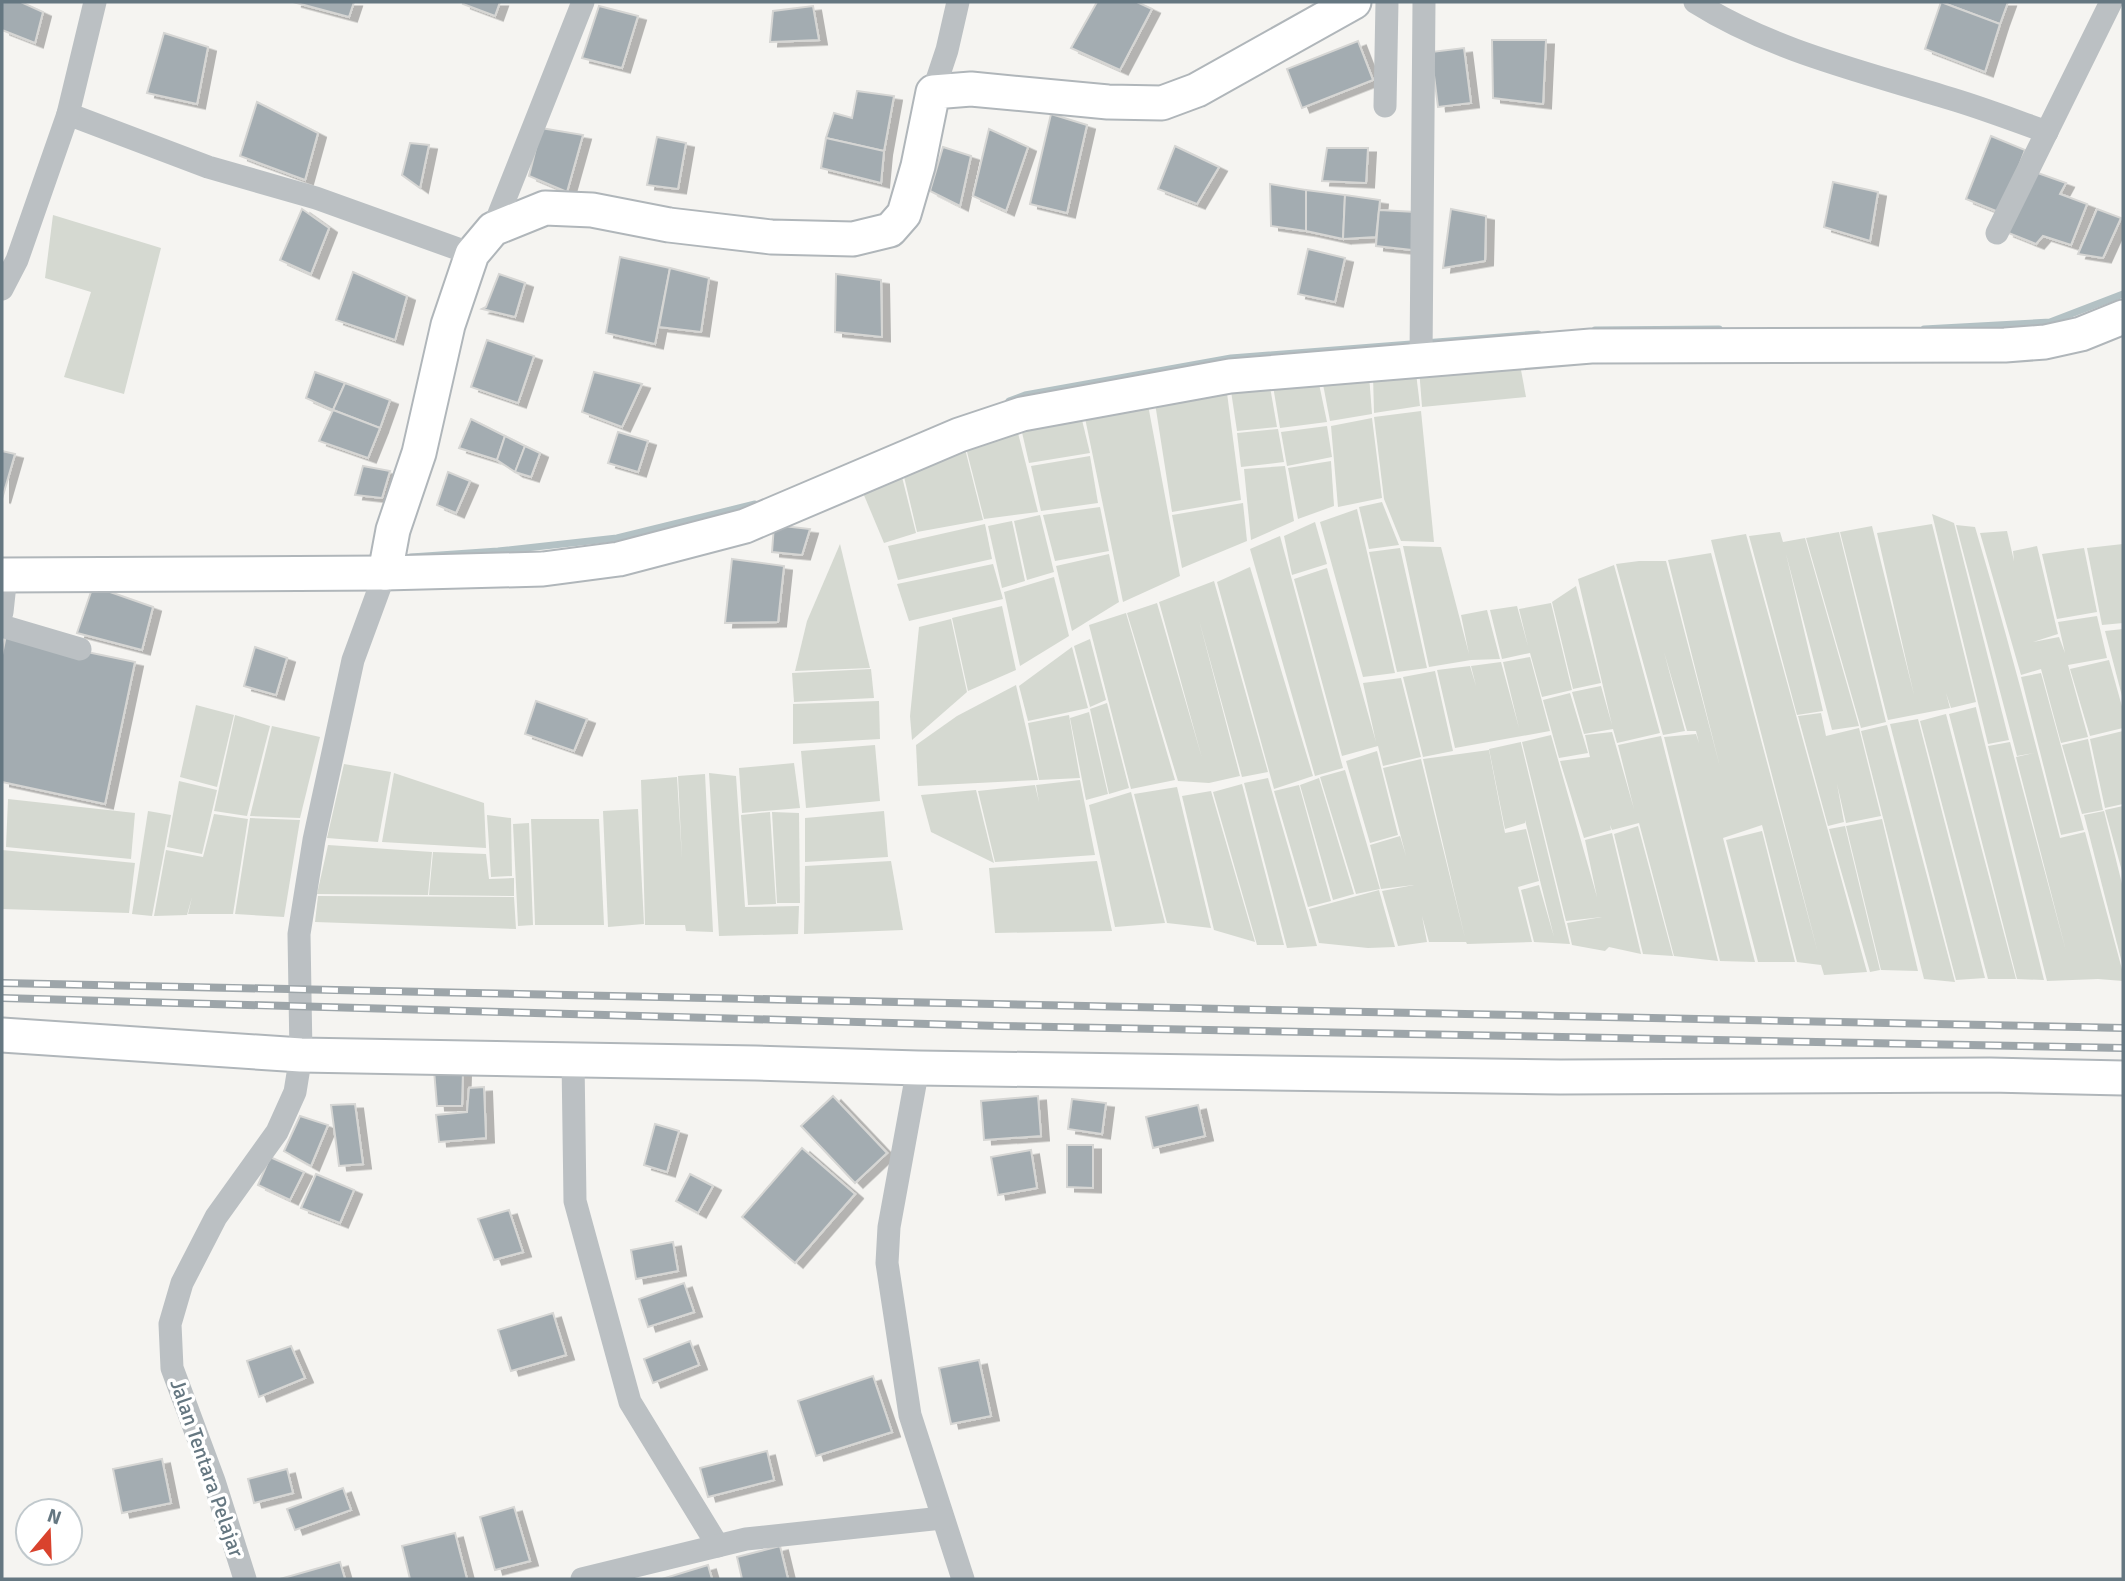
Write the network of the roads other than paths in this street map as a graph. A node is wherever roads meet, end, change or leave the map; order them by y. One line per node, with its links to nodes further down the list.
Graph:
1 (95, 2): 11 (street)
2 (583, 2): 13 (street)
3 (958, 2): 9 (street)
4 (1354, 2): 9 (street)
5 (1387, 2): 10 (street)
6 (1424, 2): 18 (street)
7 (1695, 2): 12 (street)
8 (2111, 2): 12 (street)
9 (933, 92): 13 (street)
10 (1385, 106)
11 (68, 114): 15 (street); 16 (street)
12 (2047, 132): 14 (street)
13 (493, 229): 15 (street)
14 (1997, 233)
15 (472, 254): 19 (street)
16 (2, 289)
17 (2123, 317): 18 (street)
18 (1420, 349): 19 (street)
19 (386, 569): 20 (street); 25 (street, Jalan Tentara Pelajar)
20 (4, 575): 21 (street)
21 (2, 612)
22 (2, 626): 23 (street)
23 (80, 649)
24 (2, 1035): 25 (street)
25 (302, 1055): 26 (street); 32 (street, Jalan Tentara Pelajar)
26 (573, 1060): 27 (street); 30 (street)
27 (918, 1068): 28 (street); 29 (street)
28 (2123, 1078)
29 (942, 1518): 30 (street); 34 (street)
30 (718, 1546): 31 (street)
31 (608, 1576): 33 (street)
32 (245, 1579)
33 (582, 1579)
34 (963, 1579)

